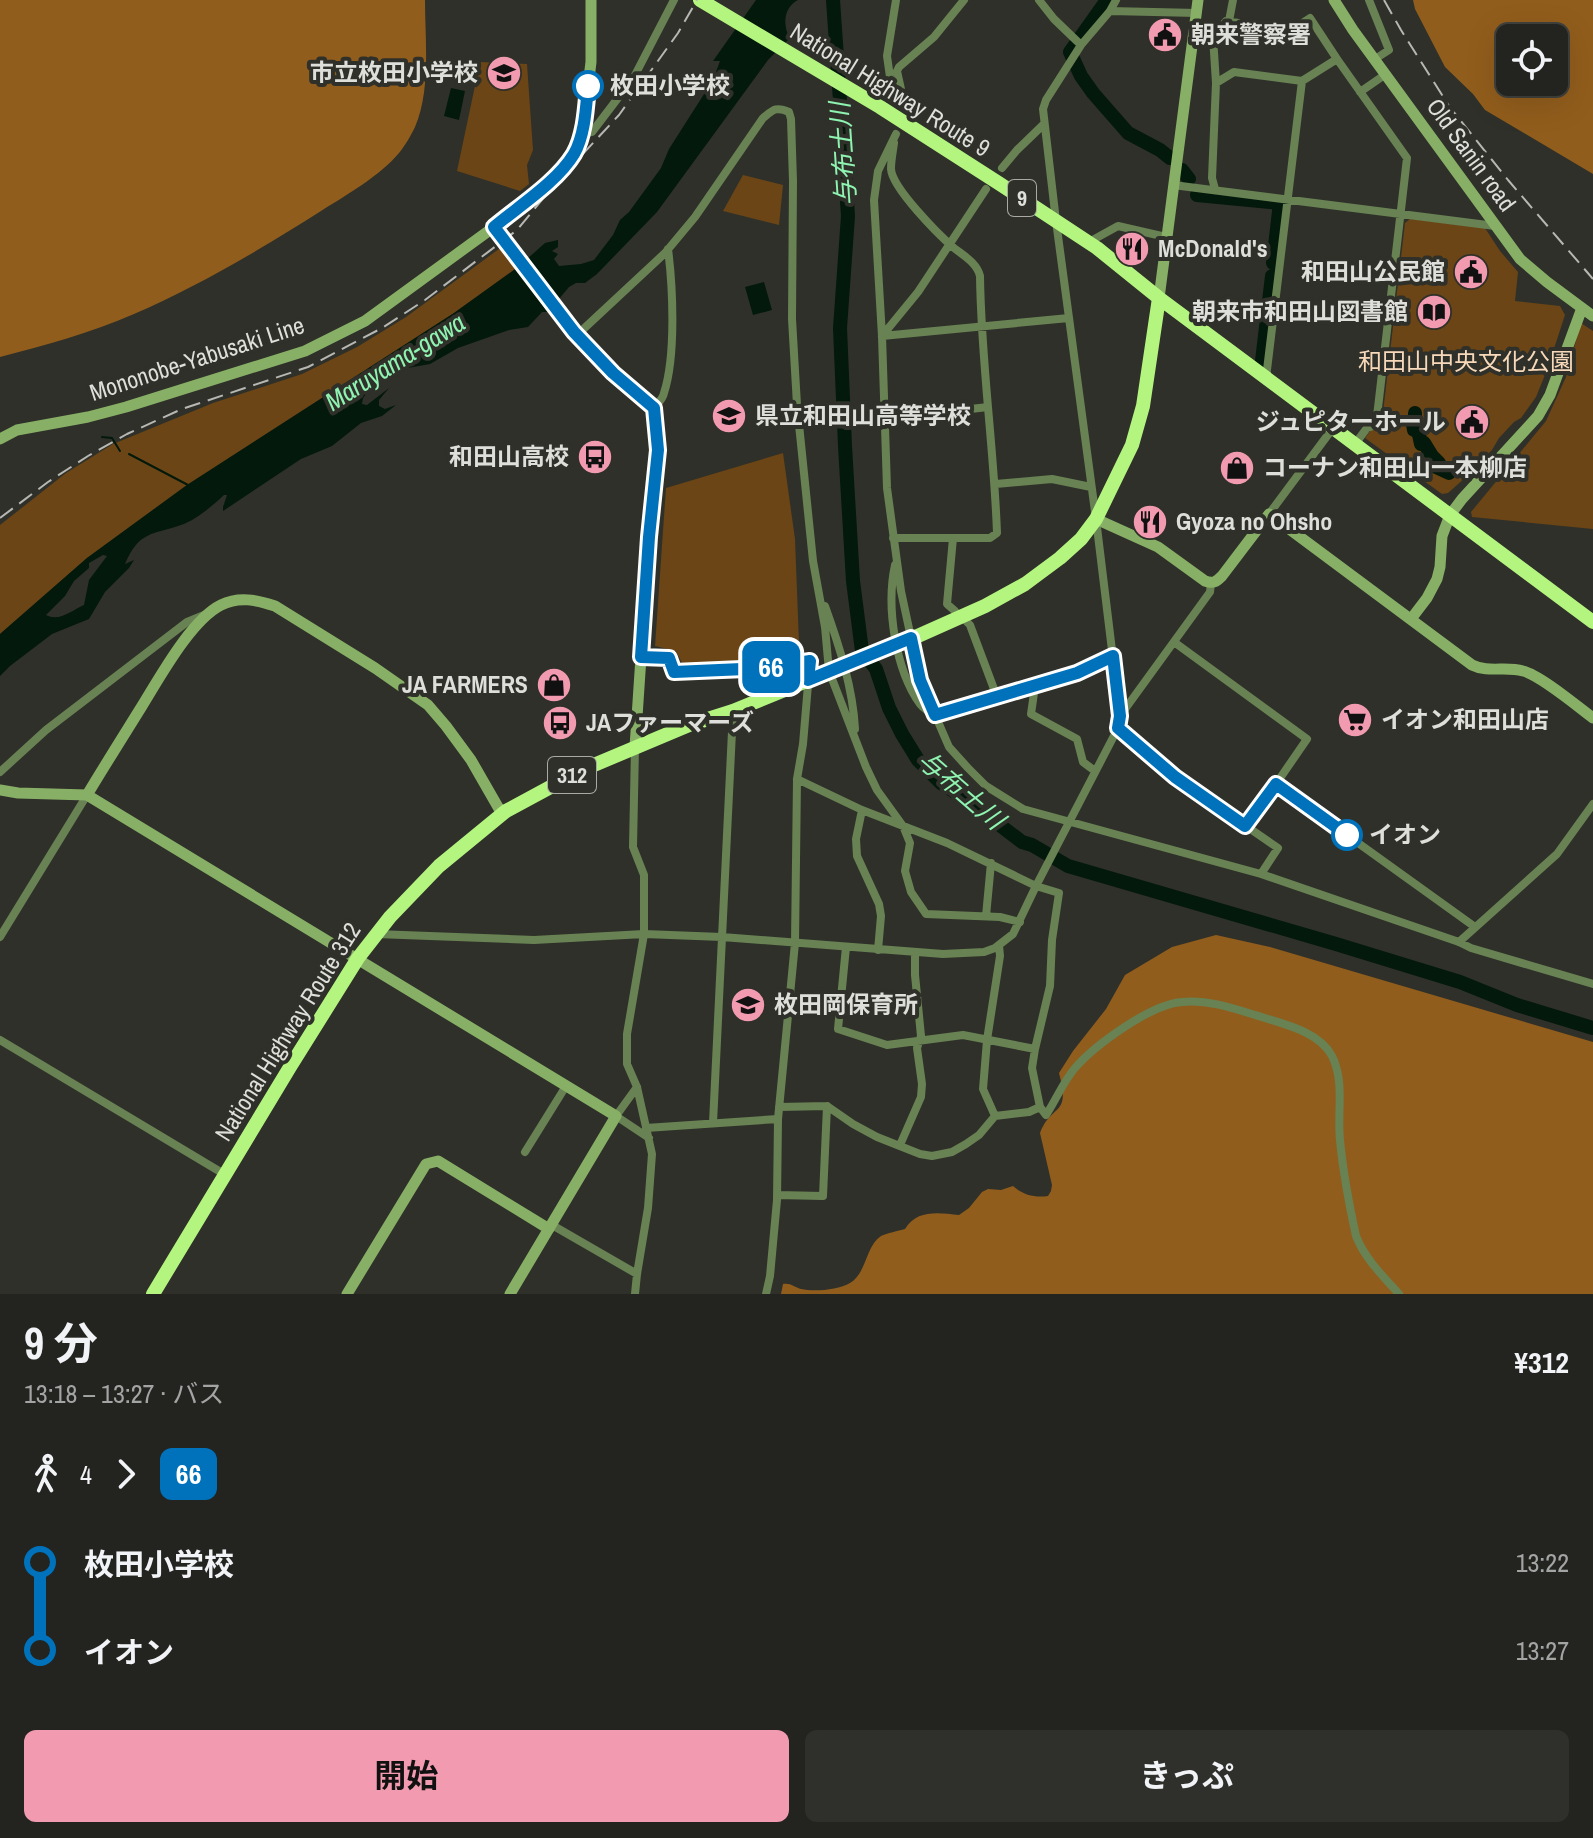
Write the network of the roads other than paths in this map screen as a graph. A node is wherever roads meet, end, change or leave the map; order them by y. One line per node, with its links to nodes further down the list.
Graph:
1 (591, 0): 25 (street, Mononobe-Yabusaki Line)
2 (674, 0): 25 (street)
3 (700, 0): 32 (highway, National Highway Route 9 / 9)
4 (896, 0): 5 (street)
5 (964, 0)
6 (1039, 0): 17 (street)
7 (1116, 0): 12 (street)
8 (1198, 0): 13 (street)
9 (1233, 0): 14 (street)
10 (1334, 0): 19 (street, Old Sanin road)
11 (1369, 0): 19 (street)
12 (1110, 11): 13 (street); 17 (street)
13 (1197, 13): 16 (street)
14 (1229, 21): 15 (street); 18 (street)
15 (1213, 37): 16 (street); 22 (street)
16 (1193, 38): 27 (street)
17 (1081, 45): 24 (street)
18 (1337, 59): 21 (street); 23 (street)
19 (1375, 59): 20 (street, Old Sanin road)
20 (1386, 74): 23 (street); 33 (street, Old Sanin road)
21 (1302, 81): 22 (street); 30 (street)
22 (1216, 83): 29 (street)
23 (1360, 92): 31 (street)
24 (1044, 124): 26 (street); 32 (street)
25 (581, 133): 34 (street, Mononobe-Yabusaki Line)
26 (1002, 168)
27 (1173, 185): 29 (street); 35 (street)
28 (986, 189): 38 (street)
29 (1215, 189): 30 (street)
30 (1288, 199): 31 (street); 47 (street)
31 (1401, 212): 33 (street); 53 (street)
32 (1056, 221): 36 (highway, National Highway Route 9 / 9); 43 (street)
33 (1495, 226): 41 (street, Old Sanin road)
34 (494, 227): 37 (street); 52 (street, Mononobe-Yabusaki Line)
35 (1166, 237): 36 (street); 40 (street)
36 (1088, 242): 40 (highway, National Highway Route 9 / 9)
37 (508, 244): 45 (street)
38 (949, 244): 44 (street); 46 (street); 46 (street)
39 (668, 249): 45 (street); 49 (street); 63 (street)
40 (1159, 298): 47 (highway, National Highway Route 9 / 9); 58 (highway, National Highway Route 312 / 312)
41 (1582, 308): 42 (street, Old Sanin road); 57 (street)
42 (1593, 316)
43 (1069, 318): 44 (street); 55 (street)
44 (980, 326): 46 (street); 48 (street)
45 (576, 334): 49 (street)
46 (882, 336): 50 (street)
47 (1266, 378): 51 (highway, National Highway Route 9 / 9)
48 (988, 407): 50 (street); 54 (street)
49 (654, 408): 72 (street)
50 (884, 419): 59 (street)
51 (1333, 428): 53 (highway, National Highway Route 9 / 9); 56 (street)
52 (0, 439)
53 (1355, 444): 57 (highway, National Highway Route 9 / 9)
54 (996, 484): 55 (street); 60 (street)
55 (1091, 487): 58 (street)
56 (1269, 514): 62 (street); 66 (street)
57 (1450, 515): 66 (street); 68 (highway, National Highway Route 9 / 9)
58 (1096, 519): 62 (street); 69 (highway, National Highway Route 312 / 312); 71 (street)
59 (893, 538): 60 (street); 61 (street)
60 (953, 538): 64 (street)
61 (897, 559): 69 (street); 78 (street)
62 (1211, 583): 70 (street)
63 (818, 587): 73 (street); 82 (street)
64 (955, 611)
65 (208, 614): 85 (street); 89 (street); 92 (street)
66 (1411, 619): 80 (street)
67 (967, 622): 76 (street)
68 (1593, 622)
69 (907, 640): 73 (highway, National Highway Route 312 / 312, bridge); 78 (street)
70 (1174, 642): 79 (street); 87 (street)
71 (1113, 656): 75 (street); 79 (street)
72 (641, 657): 74 (street); 83 (street)
73 (833, 670): 74 (highway, National Highway Route 312 / 312); 82 (street)
74 (808, 680): 77 (highway, National Highway Route 312 / 312); 86 (street)
75 (1035, 686): 76 (street); 84 (street)
76 (997, 697): 78 (street)
77 (733, 711): 83 (highway, National Highway Route 312 / 312); 105 (street)
78 (935, 715): 93 (street)
79 (1120, 716): 81 (street)
80 (1593, 718)
81 (1118, 728): 84 (street); 95 (street)
82 (855, 736): 94 (street)
83 (635, 747): 92 (highway, National Highway Route 312 / 312); 103 (street)
84 (1095, 771): 93 (street)
85 (0, 772)
86 (797, 779): 91 (street); 107 (street)
87 (1276, 784): 95 (street); 101 (street)
88 (0, 790): 89 (street)
89 (87, 795): 104 (street); 112 (street)
90 (1593, 804): 101 (street)
91 (862, 810): 94 (street); 110 (street)
92 (502, 814): 102 (highway, National Highway Route 312 / 312)
93 (1068, 823): 97 (street); 98 (street)
94 (903, 826): 96 (street); 99 (street)
95 (1245, 826): 97 (street)
96 (991, 863): 98 (street); 99 (street)
97 (1261, 874): 106 (street)
98 (1036, 886): 100 (street); 117 (street)
99 (986, 916): 100 (street)
100 (1020, 922): 108 (street)
101 (1475, 927): 106 (street)
102 (375, 934): 103 (street); 112 (highway, National Highway Route 312 / 312)
103 (644, 934): 105 (street); 119 (street)
104 (0, 937)
105 (722, 937): 107 (street); 126 (street)
106 (1459, 942): 113 (street)
107 (795, 943): 109 (street); 121 (street)
108 (999, 945): 111 (street); 115 (street)
109 (846, 947): 110 (street); 116 (street)
110 (878, 950): 111 (street)
111 (915, 952): 116 (street)
112 (358, 958): 118 (street); 131 (highway, National Highway Route 312 / 312)
113 (1593, 984)
114 (0, 1040): 131 (street)
115 (987, 1040): 116 (street); 117 (street); 124 (street)
116 (919, 1042): 129 (street)
117 (1035, 1049): 122 (street)
118 (566, 1086): 123 (street); 130 (street)
119 (637, 1087): 123 (street); 127 (street)
120 (827, 1106): 121 (street); 129 (street); 132 (street)
121 (779, 1107): 125 (street)
122 (1040, 1107): 124 (street); 140 (street)
123 (616, 1116): 128 (street); 133 (street)
124 (995, 1116): 129 (street)
125 (778, 1119): 126 (street); 132 (street)
126 (713, 1123): 127 (street)
127 (646, 1128): 128 (street)
128 (649, 1139): 134 (street)
129 (900, 1145)
130 (525, 1152)
131 (224, 1174): 135 (highway, National Highway Route 312 / 312)
132 (777, 1195): 139 (street)
133 (550, 1227): 134 (street); 136 (street); 137 (street)
134 (637, 1274): 138 (street)
135 (153, 1294)
136 (347, 1294)
137 (510, 1294)
138 (635, 1294)
139 (766, 1294)
140 (1399, 1294)

